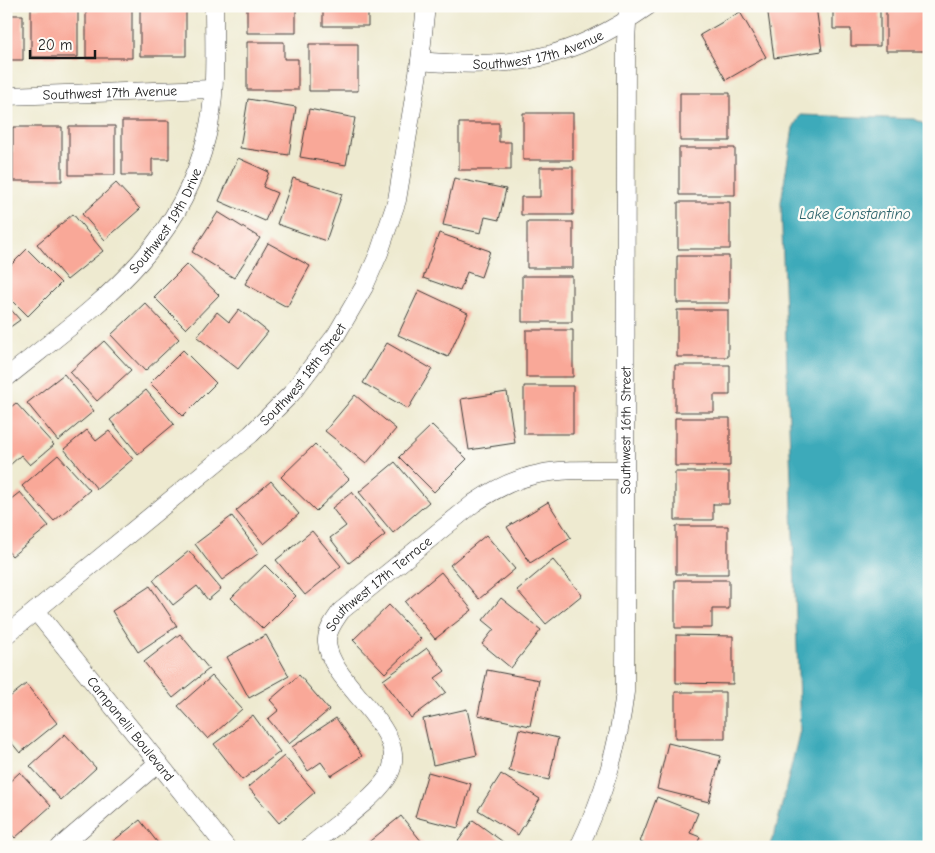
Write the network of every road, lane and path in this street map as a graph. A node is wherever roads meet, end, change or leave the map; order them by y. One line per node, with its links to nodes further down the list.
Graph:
1 (214, 6): 6 (street, Southwest 19th Drive)
2 (426, 6): 5 (street, Southwest 18th Street)
3 (648, 6): 4 (street, Southwest 17th Avenue)
4 (628, 14): 5 (street, Southwest 17th Avenue); 9 (street, Southwest 16th Street)
5 (420, 61): 10 (street, Southwest 18th Street)
6 (213, 89): 7 (street, Southwest 17th Avenue); 8 (street, Southwest 19th Drive)
7 (6, 96)
8 (6, 378)
9 (624, 470): 15 (street, Southwest 17th Terrace); 16 (street, Southwest 16th Street)
10 (36, 611): 11 (street, Southwest 18th Street); 12 (street, Campanelli Boulevard)
11 (6, 635)
12 (158, 763): 13 (street); 14 (street, Campanelli Boulevard)
13 (60, 847)
14 (226, 847)
15 (310, 847)
16 (579, 847)

